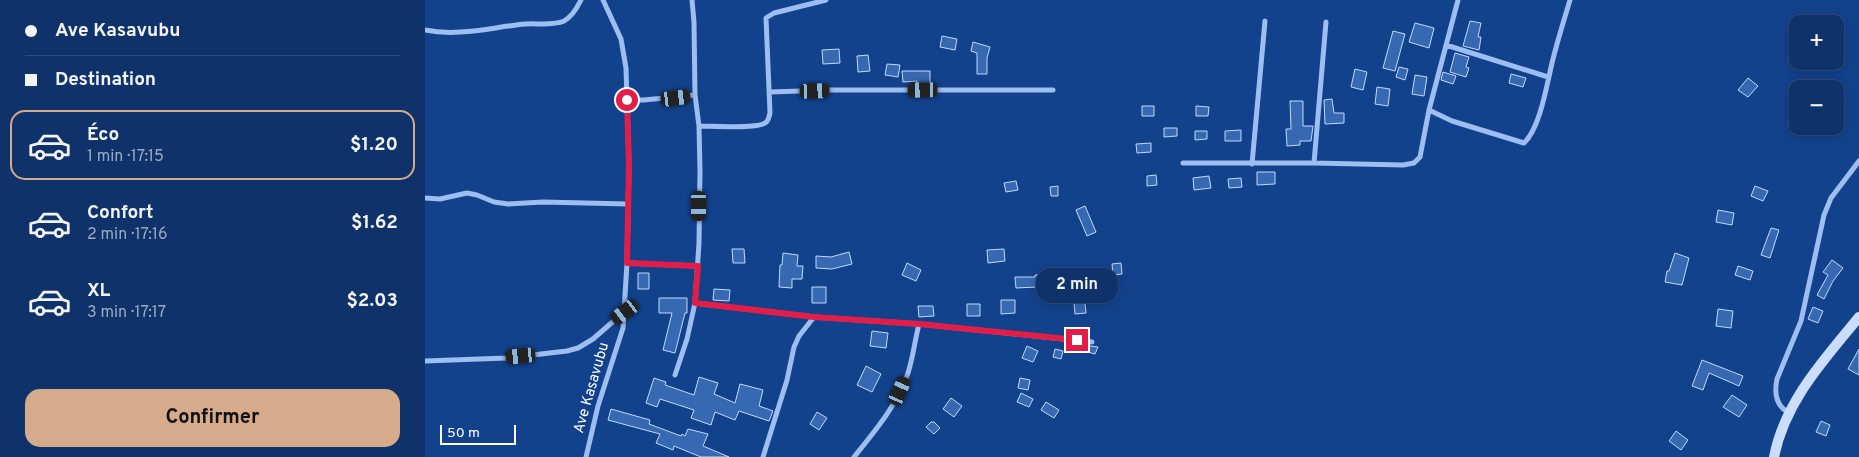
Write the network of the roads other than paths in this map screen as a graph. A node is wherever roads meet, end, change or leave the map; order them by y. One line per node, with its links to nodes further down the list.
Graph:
1 (581, 0): 9 (street)
2 (603, 0): 15 (street, Ave Kasavubu)
3 (692, 0): 14 (street)
4 (826, 0): 13 (street)
5 (1458, 0): 10 (street)
6 (1570, 0): 11 (street)
7 (1265, 21): 21 (street)
8 (1326, 22): 20 (street)
9 (425, 30)
10 (1446, 45): 11 (street); 16 (street)
11 (1548, 77): 16 (street)
12 (1053, 90): 13 (street)
13 (770, 92): 17 (street)
14 (695, 95): 15 (street); 17 (street)
15 (627, 100): 23 (street, Ave Kasavubu)
16 (1429, 110): 20 (street)
17 (699, 126): 25 (street)
18 (1859, 161): 34 (street)
19 (1183, 163): 21 (street)
20 (1314, 163): 21 (street)
21 (1252, 164)
22 (425, 198): 23 (street)
23 (628, 204): 24 (street, Ave Kasavubu)
24 (627, 263): 25 (street); 27 (street, Ave Kasavubu)
25 (698, 266): 26 (street)
26 (695, 303): 28 (street); 33 (street)
27 (625, 312): 32 (street); 35 (street, Ave Kasavubu)
28 (814, 317): 30 (street); 36 (street)
29 (1859, 317): 34 (main road)
30 (919, 324): 31 (street); 37 (street)
31 (1092, 342)
32 (425, 361)
33 (675, 375)
34 (1789, 414): 38 (main road)
35 (586, 457)
36 (763, 457)
37 (854, 457)
38 (1774, 457)

